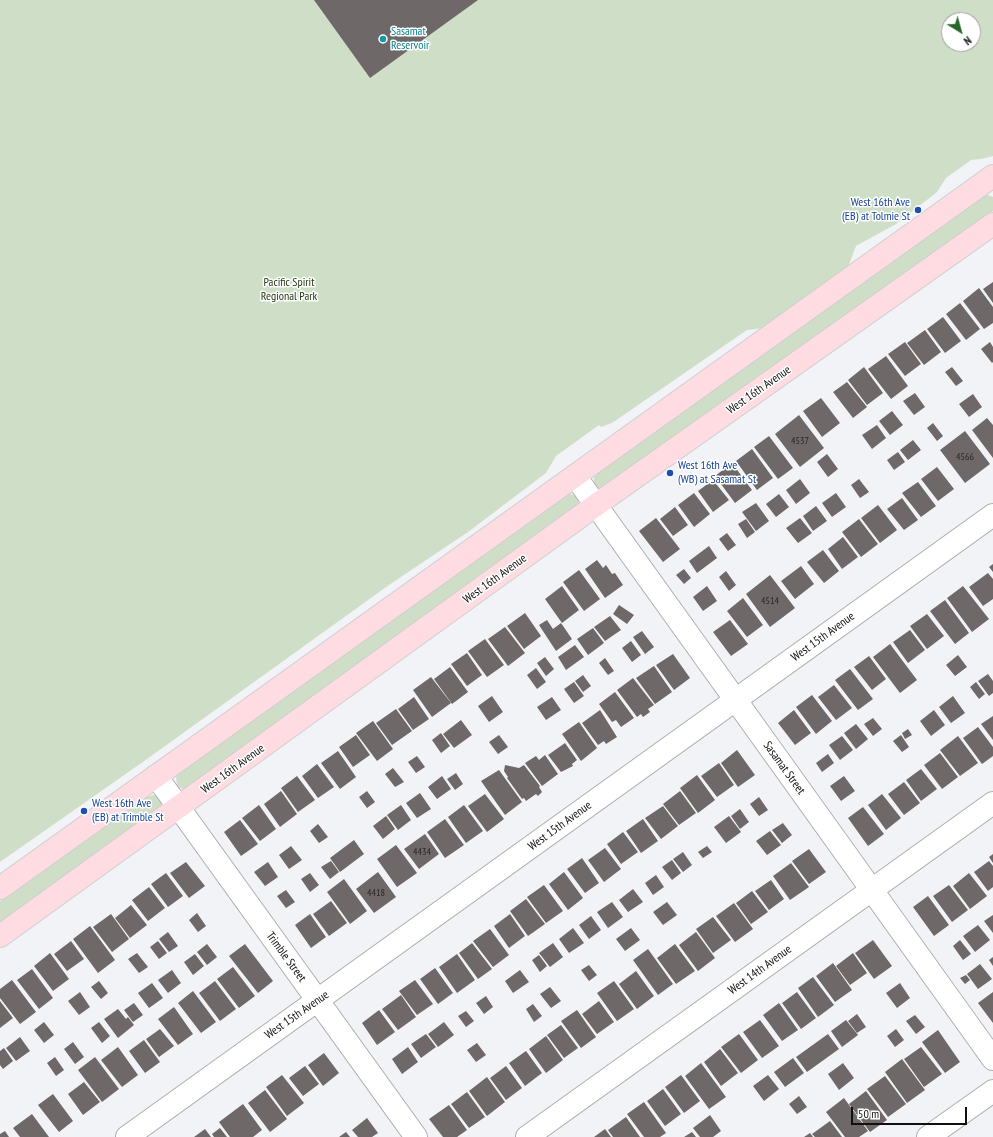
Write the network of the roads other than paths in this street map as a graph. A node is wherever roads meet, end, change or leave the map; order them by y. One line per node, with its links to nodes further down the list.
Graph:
1 (993, 176): 3 (main road)
2 (993, 224): 4 (main road, West 16th Avenue)
3 (575, 476): 4 (street, Sasamat Street); 7 (main road)
4 (596, 506): 6 (street, Sasamat Street); 9 (main road, West 16th Avenue)
5 (993, 515): 6 (street, West 15th Avenue)
6 (735, 700): 11 (street, Sasamat Street); 13 (street, West 15th Avenue)
7 (156, 776): 9 (street, Trimble Street); 10 (main road)
8 (993, 803): 11 (street, West 14th Avenue)
9 (179, 808): 12 (main road, West 16th Avenue); 13 (street, Trimble Street)
10 (0, 888)
11 (872, 890): 14 (street, Sasamat Street); 18 (street, West 14th Avenue)
12 (0, 936)
13 (318, 1001): 16 (street, West 15th Avenue); 17 (street, Trimble Street)
14 (993, 1059)
15 (993, 1091): 19 (street)
16 (127, 1137)
17 (416, 1137)
18 (527, 1137)
19 (928, 1137)

